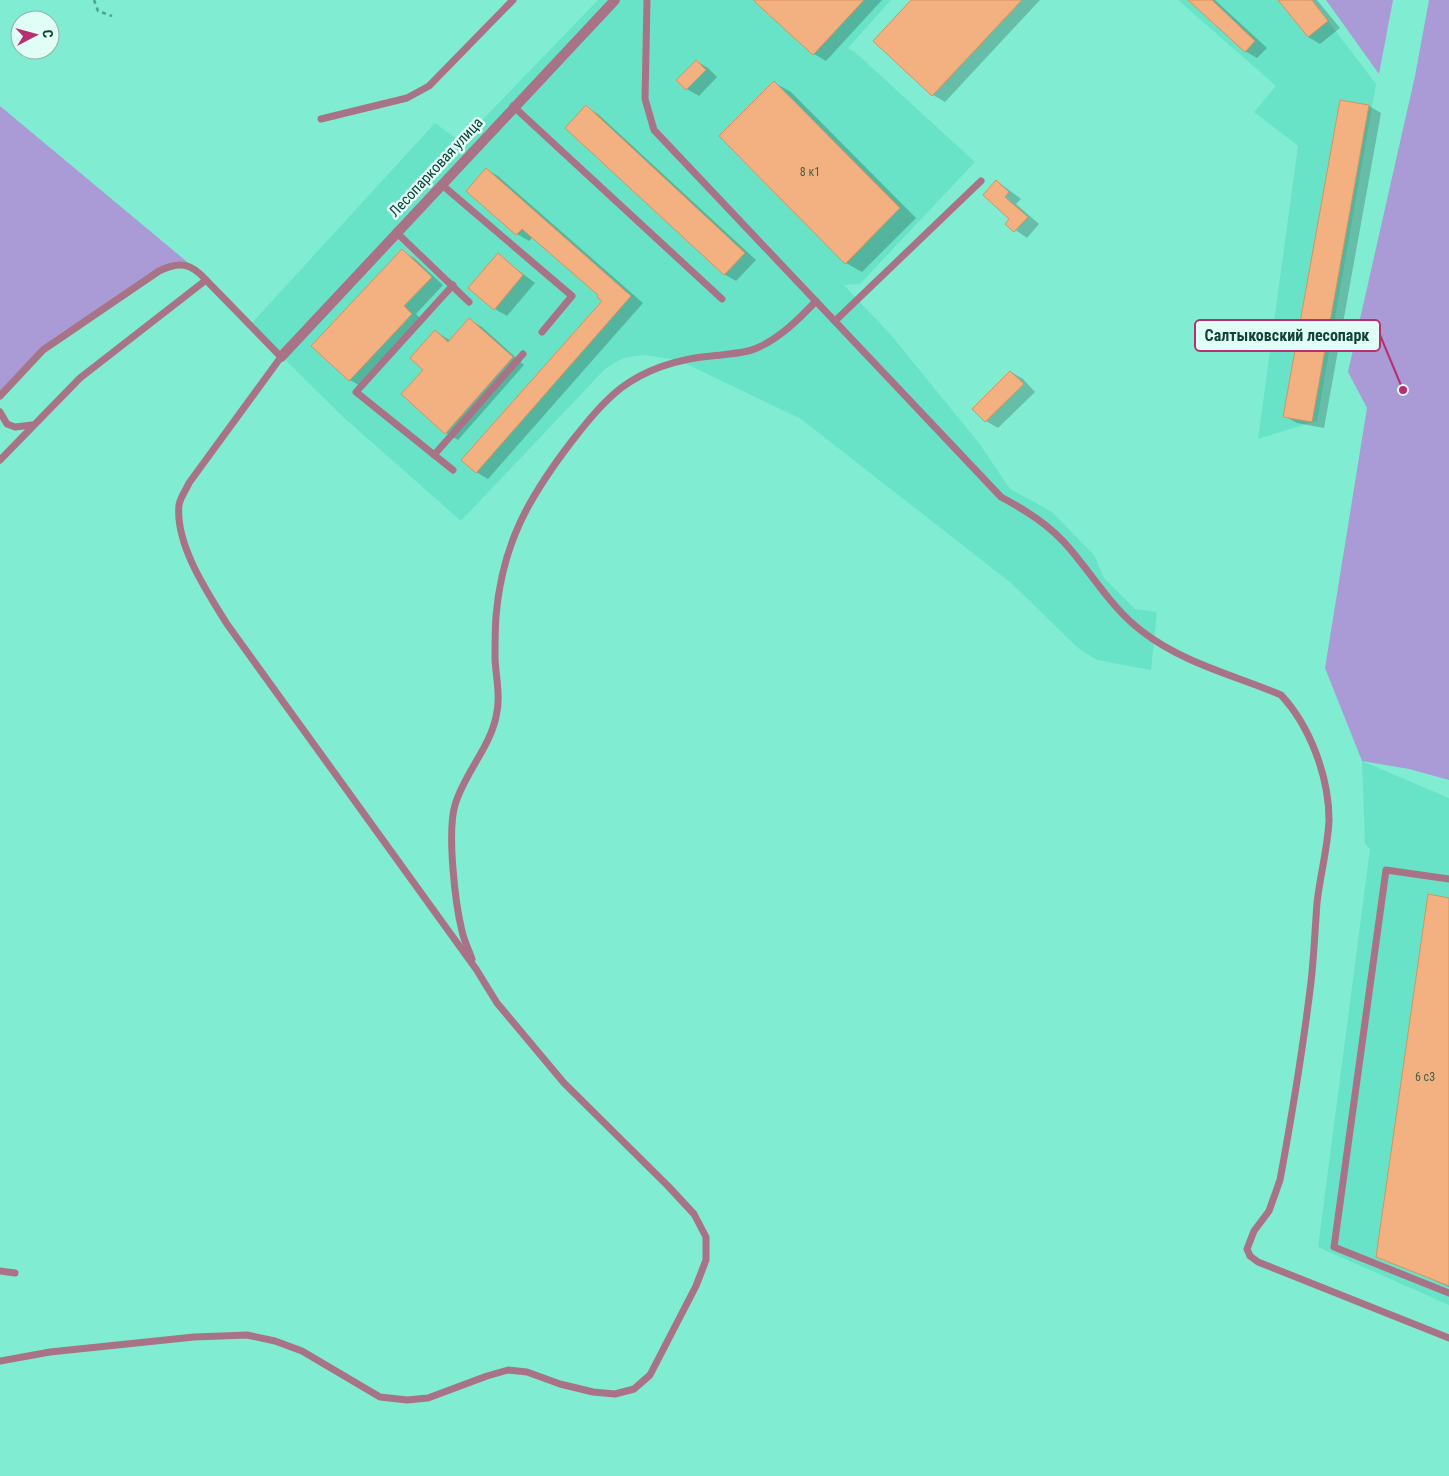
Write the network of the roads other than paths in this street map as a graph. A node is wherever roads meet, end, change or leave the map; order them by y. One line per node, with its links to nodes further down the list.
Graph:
1 (513, 0): 5 (lane)
2 (615, 0): 4 (street, Лесопарковая улица)
3 (647, 0): 12 (lane)
4 (513, 106): 7 (street, Лесопарковая улица); 11 (lane)
5 (321, 119)
6 (981, 181): 14 (lane)
7 (441, 184): 8 (street, Лесопарковая улица); 15 (lane)
8 (396, 232): 10 (lane); 17 (street, Лесопарковая улица)
9 (206, 280): 17 (lane); 18 (lane); 20 (lane)
10 (453, 285): 13 (lane); 21 (lane)
11 (722, 299)
12 (816, 301): 14 (lane); 25 (lane)
13 (469, 302)
14 (835, 321): 29 (lane)
15 (542, 332)
16 (523, 354): 21 (lane)
17 (281, 357): 25 (lane)
18 (0, 396)
19 (0, 412): 20 (lane)
20 (32, 425): 22 (lane)
21 (434, 455): 23 (lane)
22 (0, 460)
23 (453, 470)
24 (1449, 878): 28 (lane)
25 (476, 969): 30 (lane)
26 (0, 1271): 27 (lane)
27 (15, 1272)
28 (1449, 1293)
29 (1449, 1338)
30 (0, 1361)

